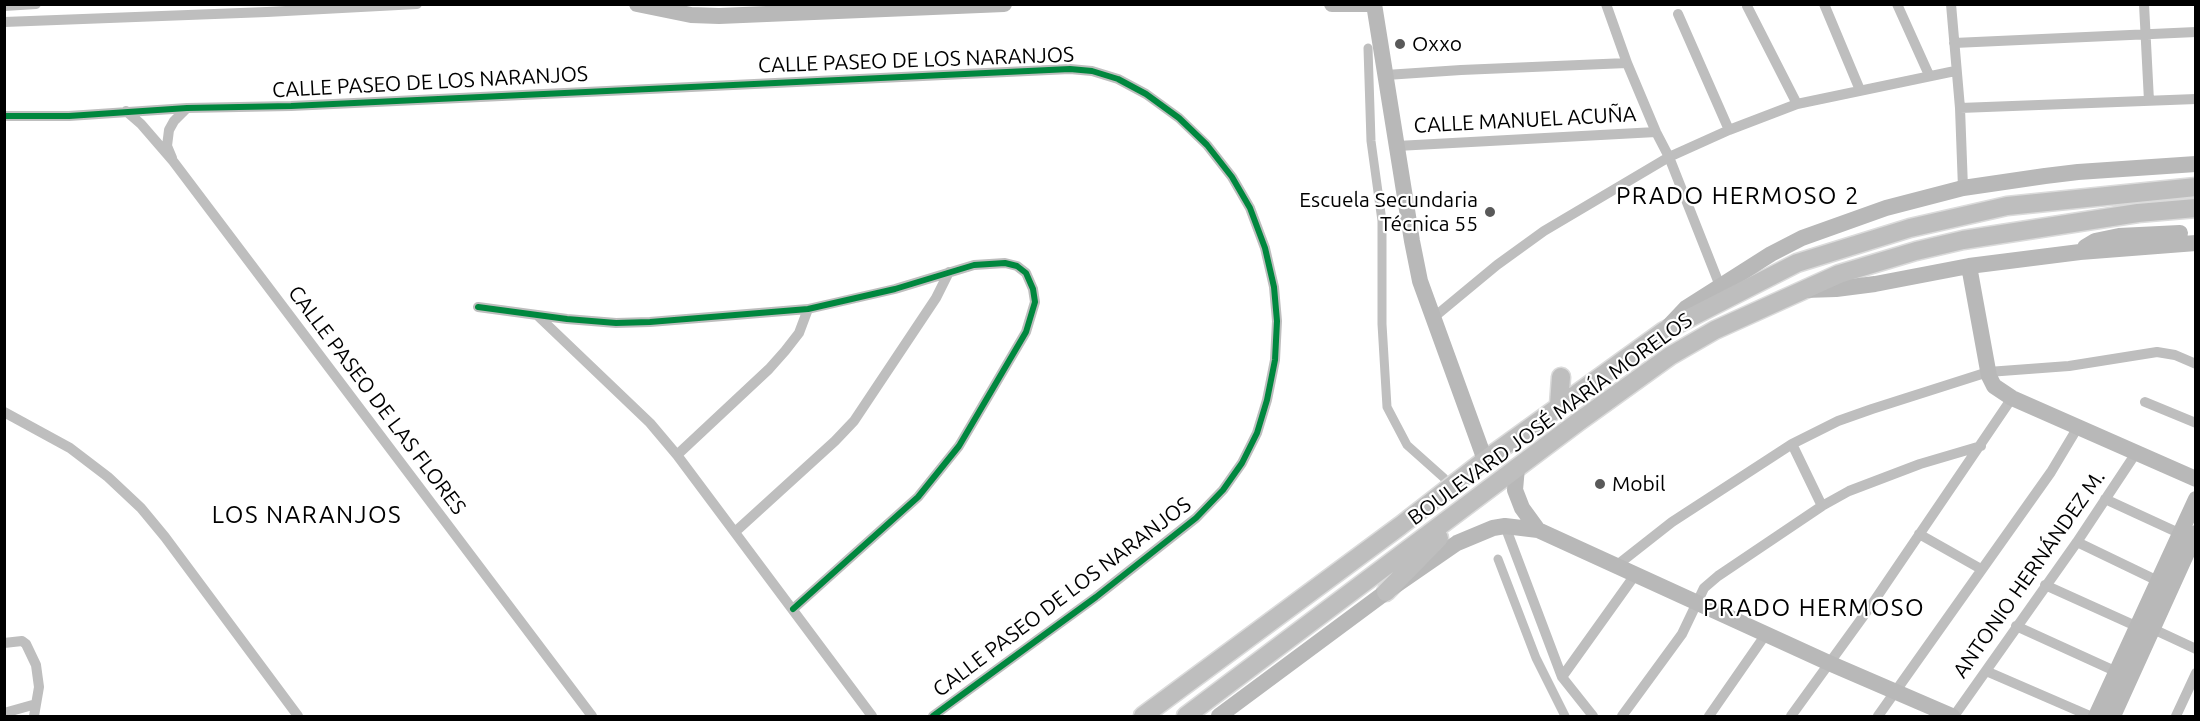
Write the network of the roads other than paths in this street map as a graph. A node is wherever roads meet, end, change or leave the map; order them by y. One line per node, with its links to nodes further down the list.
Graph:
1 (36, 4): 15 (street)
2 (417, 4): 18 (street)
3 (637, 4): 16 (street)
4 (670, 4): 5 (street)
5 (791, 4)
6 (1004, 4): 16 (street)
7 (1332, 4): 8 (street)
8 (1367, 4)
9 (1374, 4): 26 (street)
10 (1606, 4): 24 (street)
11 (1824, 4): 28 (street)
12 (1897, 4): 27 (street)
13 (1951, 4): 23 (street)
14 (2144, 4): 22 (street)
15 (4, 6)
16 (923, 6)
17 (1747, 6): 31 (street)
18 (327, 7): 20 (street)
19 (1678, 14): 36 (street)
20 (4, 22)
21 (2196, 32): 22 (street)
22 (2145, 34): 23 (street); 30 (street)
23 (1954, 43): 25 (street)
24 (1626, 63): 26 (street); 37 (street)
25 (1955, 71): 27 (street); 33 (street)
26 (1386, 75): 38 (street)
27 (1929, 75): 28 (street)
28 (1860, 90): 31 (street)
29 (2196, 99): 30 (street)
30 (2149, 101): 33 (street)
31 (1797, 104): 36 (street)
32 (187, 108): 34 (street, CALLE PASEO DE LOS NARANJOS); 40 (street); 108 (street, CALLE PASEO DE LOS NARANJOS)
33 (1960, 108): 43 (street)
34 (126, 111): 35 (street, CALLE PASEO DE LOS NARANJOS); 40 (street, CALLE PASEO DE LAS FLORES)
35 (4, 116)
36 (1729, 130): 39 (street)
37 (1656, 132): 38 (street, CALLE MANUEL ACUÑA); 39 (street)
38 (1397, 146): 55 (street)
39 (1669, 157): 50 (street); 55 (street)
40 (173, 161): 106 (street, CALLE PASEO DE LAS FLORES)
41 (2196, 164): 43 (street)
42 (2196, 187): 56 (main road, BOULEVARD JOSÉ MARÍA MORELOS)
43 (1963, 188): 50 (street)
44 (2196, 208): 51 (main road, BOULEVARD JOSÉ MARÍA MORELOS)
45 (2196, 232): 47 (street)
46 (2196, 243): 47 (street)
47 (2080, 252): 48 (street)
48 (1969, 266): 51 (street); 58 (street)
49 (949, 272): 53 (street); 79 (street); 90 (street)
50 (1720, 286): 56 (street)
51 (1804, 290): 71 (main road, BOULEVARD JOSÉ MARÍA MORELOS)
52 (478, 308): 54 (street)
53 (808, 309): 54 (street); 69 (street)
54 (538, 316): 69 (street)
55 (1433, 318): 70 (street)
56 (1664, 331): 62 (main road, BOULEVARD JOSÉ MARÍA MORELOS)
57 (2196, 364): 58 (street)
58 (1988, 372): 60 (street); 66 (street)
59 (1561, 377): 62 (main road)
60 (2012, 398): 65 (street); 67 (street)
61 (2145, 402): 64 (street)
62 (1559, 405): 70 (main road, BOULEVARD JOSÉ MARÍA MORELOS)
63 (4, 412): 105 (street)
64 (2196, 423)
65 (2078, 427): 68 (street); 84 (street)
66 (1792, 444): 76 (street); 83 (street)
67 (1981, 446): 76 (street); 81 (street)
68 (2136, 453): 72 (street); 74 (street, ANTONIO HERNÁNDEZ M.)
69 (677, 455): 79 (street)
70 (1485, 460): 109 (main road, BOULEVARD JOSÉ MARÍA MORELOS)
71 (1517, 467): 73 (main road, BOULEVARD JOSÉ MARÍA MORELOS); 78 (street)
72 (2196, 479)
73 (1486, 490): 88 (main road); 110 (main road, BOULEVARD JOSÉ MARÍA MORELOS)
74 (2105, 499): 80 (street); 82 (street, ANTONIO HERNÁNDEZ M.)
75 (2196, 499): 80 (street)
76 (1822, 506): 89 (street)
77 (1505, 526): 78 (street); 88 (street); 100 (street)
78 (1538, 530): 83 (street)
79 (735, 532): 90 (street)
80 (2188, 533): 86 (street); 92 (street)
81 (1919, 534): 84 (street); 96 (street)
82 (2077, 542): 86 (street); 87 (street, ANTONIO HERNÁNDEZ M.)
83 (1616, 566): 85 (street)
84 (1982, 569): 101 (street)
85 (1635, 575): 89 (street); 100 (street)
86 (2158, 581): 92 (street)
87 (2046, 585): 91 (street, ANTONIO HERNÁNDEZ M.); 92 (street)
88 (1386, 592): 111 (street)
89 (1697, 603): 93 (street); 113 (street)
90 (793, 609): 107 (street)
91 (2016, 626): 97 (street, ANTONIO HERNÁNDEZ M.); 98 (street)
92 (2145, 628): 95 (street); 98 (street); 120 (street)
93 (1766, 634): 96 (street); 114 (street)
94 (4, 643): 102 (street)
95 (2196, 649)
96 (1829, 663): 101 (street); 115 (street)
97 (1986, 671): 117 (street, ANTONIO HERNÁNDEZ M.); 118 (street)
98 (2117, 672): 119 (street)
99 (2196, 674): 121 (street)
100 (1562, 677): 112 (street)
101 (1896, 691): 116 (street); 117 (street)
102 (36, 704): 103 (street); 104 (street)
103 (4, 713)
104 (34, 717)
105 (298, 717)
106 (592, 717)
107 (872, 717)
108 (933, 717)
109 (1143, 717)
110 (1186, 717)
111 (1219, 717)
112 (1593, 717)
113 (1622, 717)
114 (1709, 717)
115 (1791, 717)
116 (1878, 717)
117 (1953, 717)
118 (2090, 717)
119 (2096, 717)
120 (2114, 717)
121 (2176, 717)

